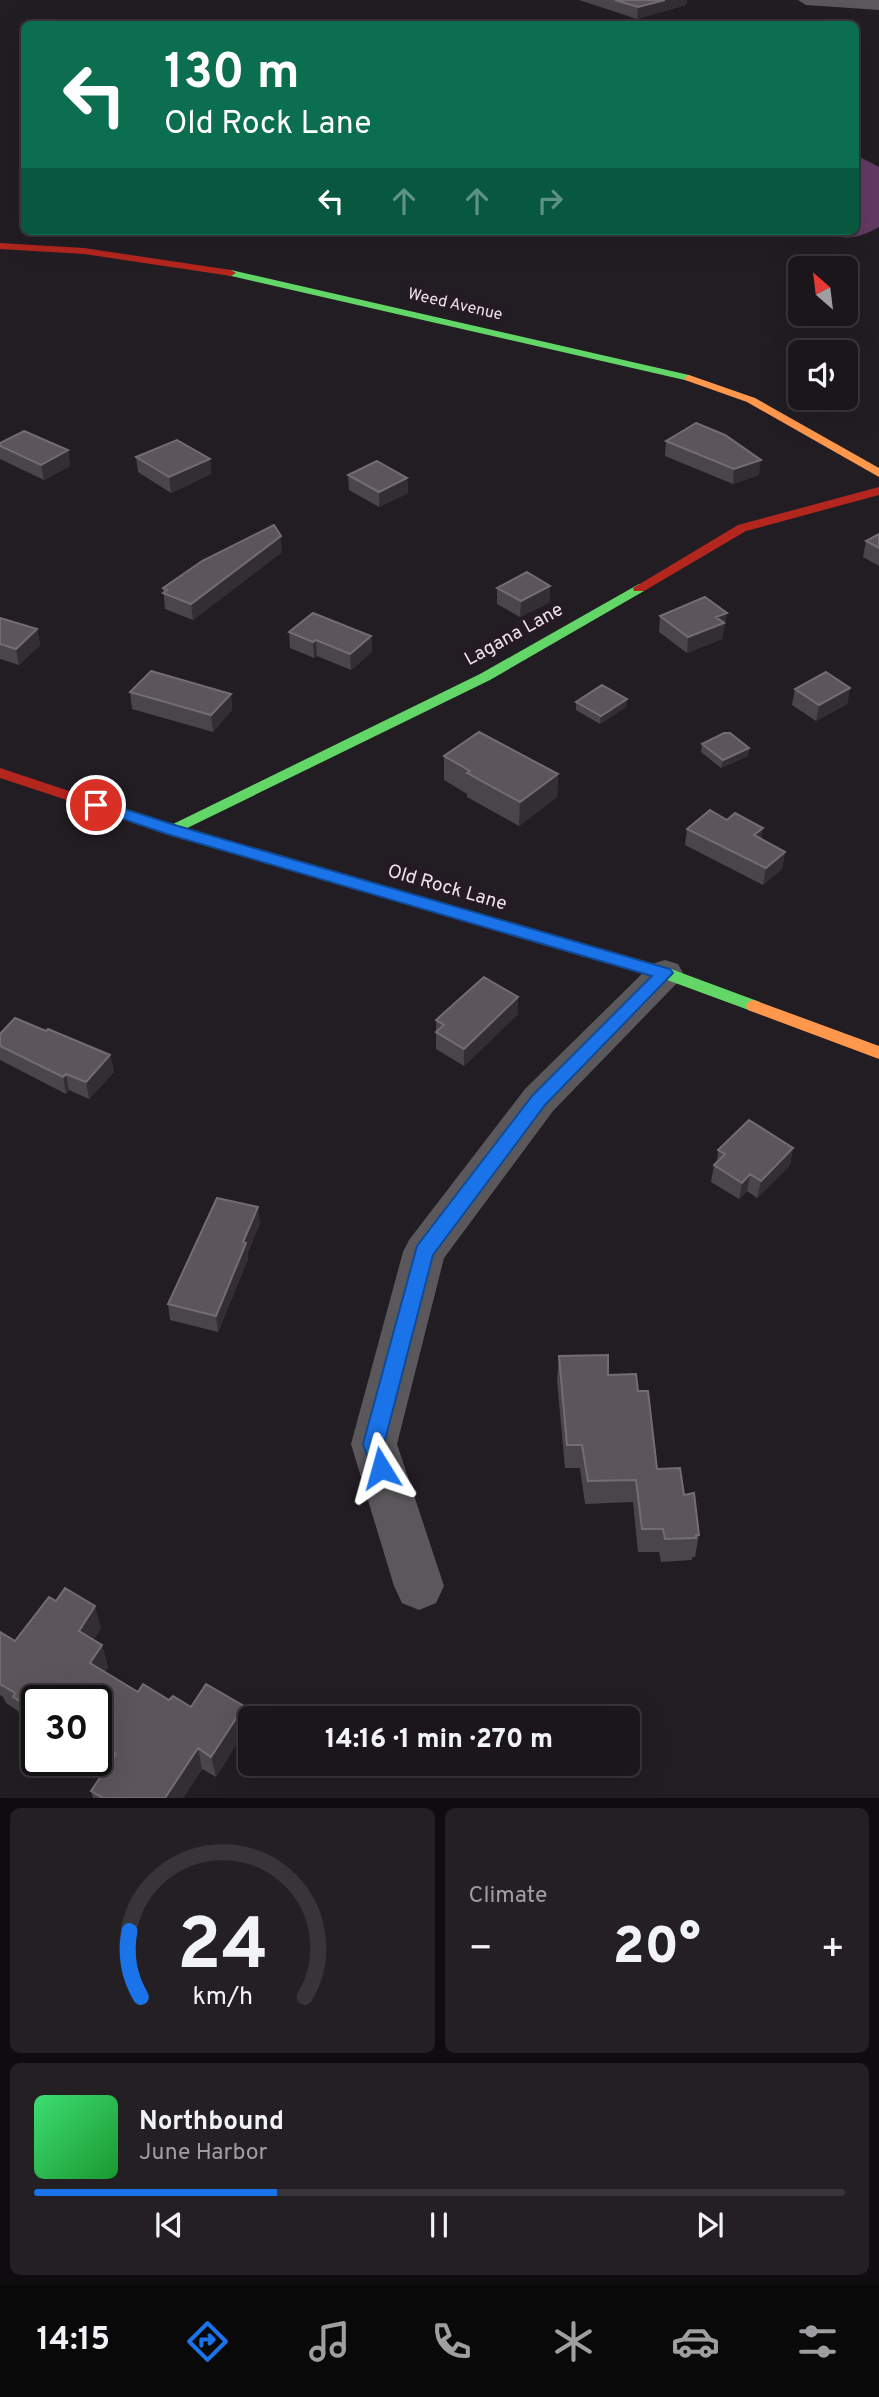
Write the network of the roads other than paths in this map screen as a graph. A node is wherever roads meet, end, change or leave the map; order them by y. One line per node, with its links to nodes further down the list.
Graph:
1 (806, 0): 2 (street)
2 (879, 5)
3 (0, 246): 4 (street, Weed Avenue)
4 (879, 473)
5 (879, 491): 7 (street, Lagana Lane)
6 (0, 774): 7 (street, Old Rock Lane)
7 (172, 830): 8 (street, Old Rock Lane)
8 (664, 973): 9 (street, Old Rock Lane); 10 (street)
9 (879, 1053)
10 (419, 1586)

